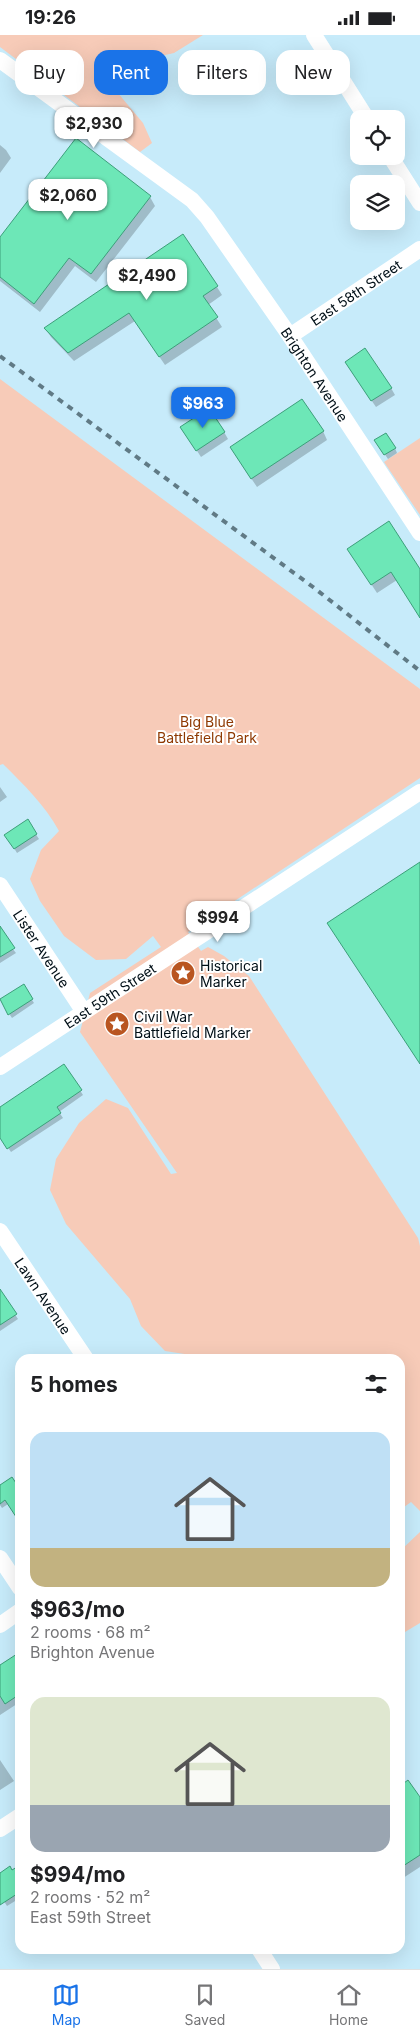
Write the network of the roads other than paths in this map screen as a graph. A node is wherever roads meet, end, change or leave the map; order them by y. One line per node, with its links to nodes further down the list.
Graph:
1 (314, 35): 3 (street)
2 (0, 60): 7 (street, Brighton Avenue)
3 (361, 110)
4 (396, 165): 5 (street)
5 (420, 203)
6 (420, 249): 7 (street, East 58th Street)
7 (290, 336): 8 (street, Brighton Avenue)
8 (420, 533)
9 (420, 793): 11 (street, East 59th Street)
10 (0, 885): 11 (street, Lister Avenue)
11 (84, 1012): 12 (street, East 59th Street)
12 (0, 1067)
13 (0, 1231): 14 (street, Lawn Avenue)
14 (83, 1354)
15 (0, 1558): 16 (street)
16 (15, 1580)
17 (15, 1614): 18 (street)
18 (0, 1625)
19 (15, 1819): 20 (street)
20 (0, 1829)
21 (262, 1954): 22 (street)
22 (272, 1969)

